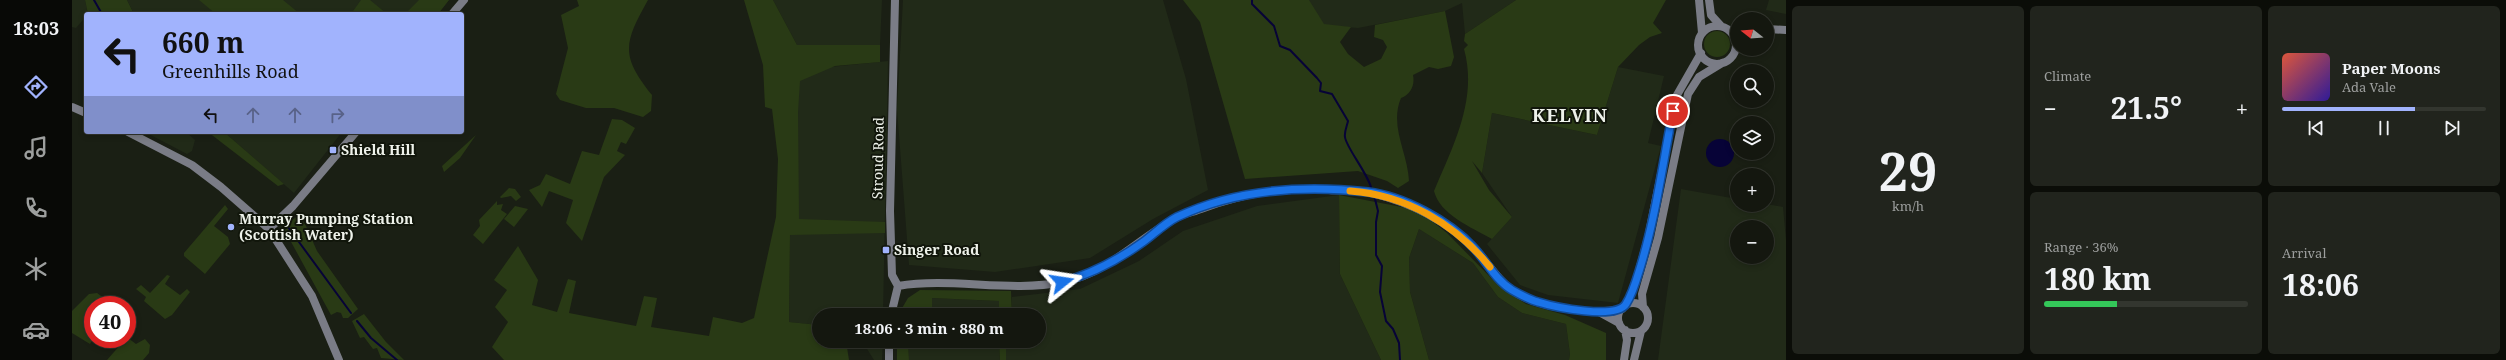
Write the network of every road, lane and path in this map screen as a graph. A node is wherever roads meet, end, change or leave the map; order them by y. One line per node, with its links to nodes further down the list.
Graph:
1 (464, 0): 5 (street)
2 (895, 0): 20 (street, Stroud Road)
3 (1700, 0): 10 (street)
4 (1709, 0): 6 (street)
5 (454, 12)
6 (1724, 27): 7 (street); 10 (street); 11 (street)
7 (1730, 29)
8 (1774, 30): 9 (street)
9 (1786, 30)
10 (1702, 33): 12 (street)
11 (1730, 34)
12 (1701, 53): 14 (street); 21 (street)
13 (1731, 56): 14 (street)
14 (1722, 63): 22 (street)
15 (72, 107): 16 (street)
16 (84, 112)
17 (132, 134): 19 (street)
18 (354, 134): 19 (street)
19 (269, 229): 28 (street)
20 (898, 286): 23 (street); 24 (street)
21 (1624, 307): 22 (street); 24 (street); 25 (street)
22 (1643, 307): 26 (street)
23 (893, 308)
24 (1599, 312): 25 (street)
25 (1622, 327): 26 (street); 30 (street)
26 (1641, 330): 31 (street)
27 (889, 348): 29 (street)
28 (339, 360)
29 (889, 360)
30 (1624, 360)
31 (1634, 360)

